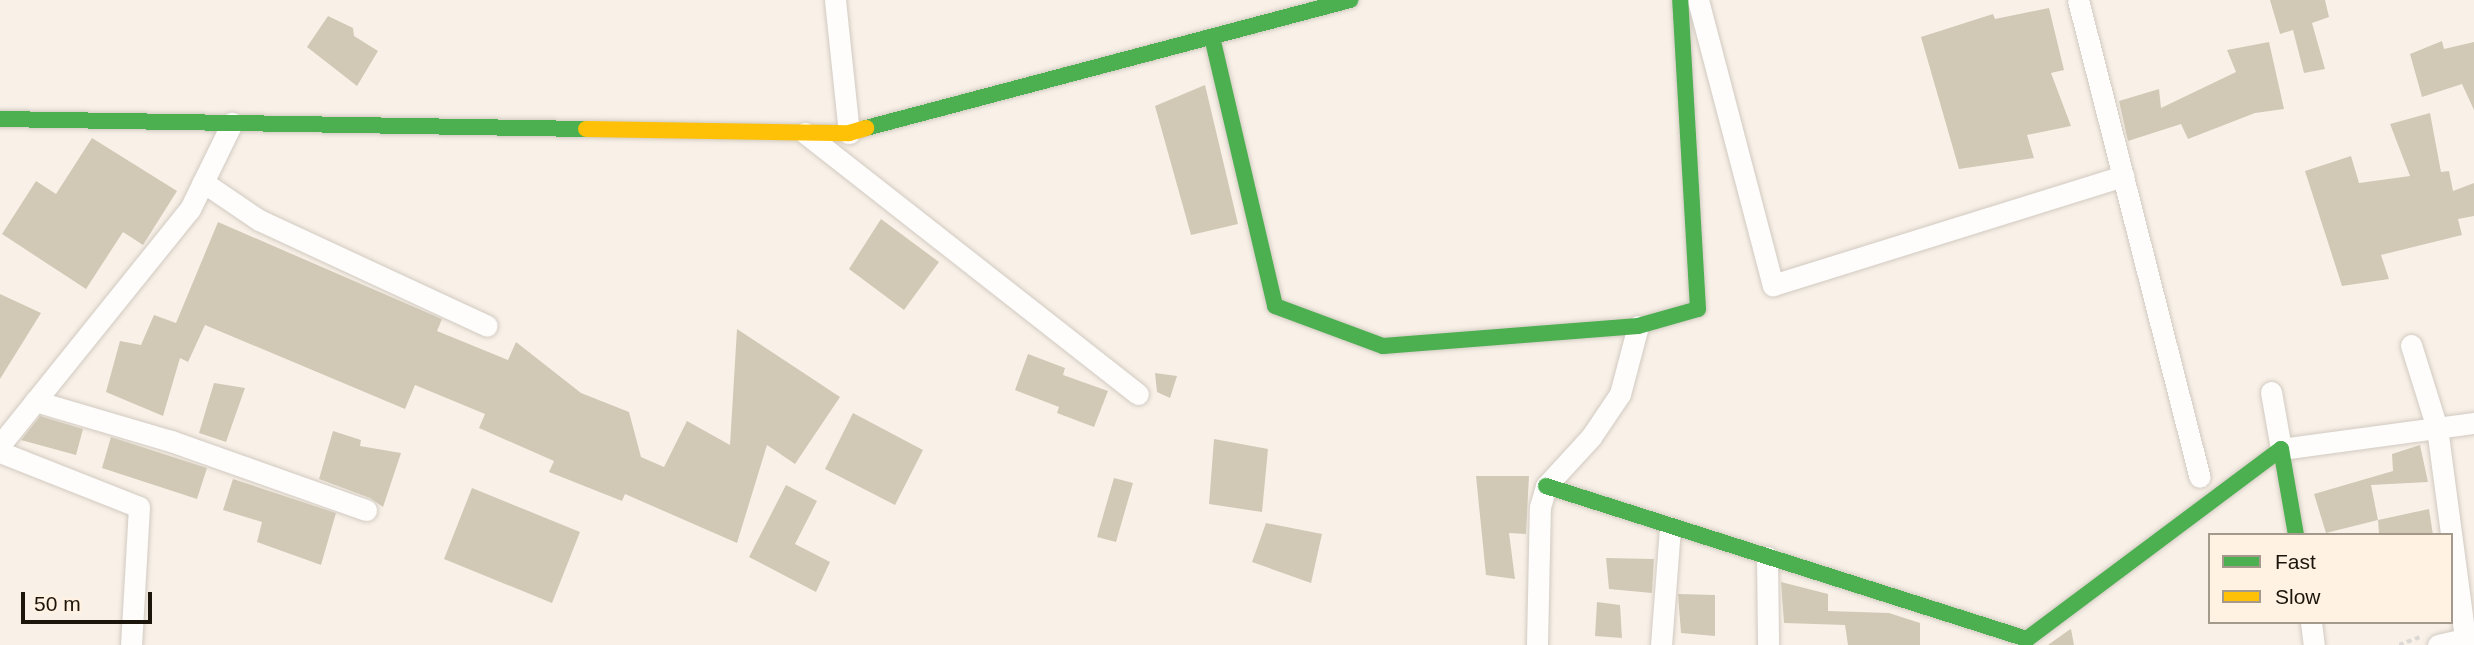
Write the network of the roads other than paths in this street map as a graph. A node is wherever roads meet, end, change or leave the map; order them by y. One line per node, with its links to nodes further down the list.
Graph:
1 (835, 0): 10 (street)
2 (1350, 0): 6 (street)
3 (1680, 0): 14 (street)
4 (1698, 0): 11 (street)
5 (2078, 0): 11 (street)
6 (1212, 37): 10 (street); 14 (street)
7 (0, 119): 8 (street)
8 (232, 123): 9 (street); 12 (street)
9 (805, 133): 10 (street); 17 (street)
10 (849, 133)
11 (2123, 176): 24 (street)
12 (203, 182): 13 (street); 18 (street)
13 (487, 326)
14 (1637, 326): 25 (street)
15 (2411, 345): 20 (street)
16 (2271, 393): 22 (street)
17 (1138, 394)
18 (35, 401): 21 (street); 26 (street)
19 (2474, 423): 20 (street)
20 (2437, 428): 22 (street); 30 (street)
21 (0, 445)
22 (2281, 449): 28 (street); 32 (street)
23 (0, 452): 34 (street)
24 (2200, 477)
25 (1546, 486): 27 (street); 35 (street)
26 (366, 510)
27 (1670, 527): 29 (street); 36 (street)
28 (2296, 533)
29 (1767, 557): 32 (street); 37 (street)
30 (2465, 566): 33 (street)
31 (2311, 624): 38 (street)
32 (2027, 642)
33 (2466, 642): 39 (street)
34 (131, 645)
35 (1537, 645)
36 (1661, 645)
37 (1768, 645)
38 (2315, 645)
39 (2438, 645)

